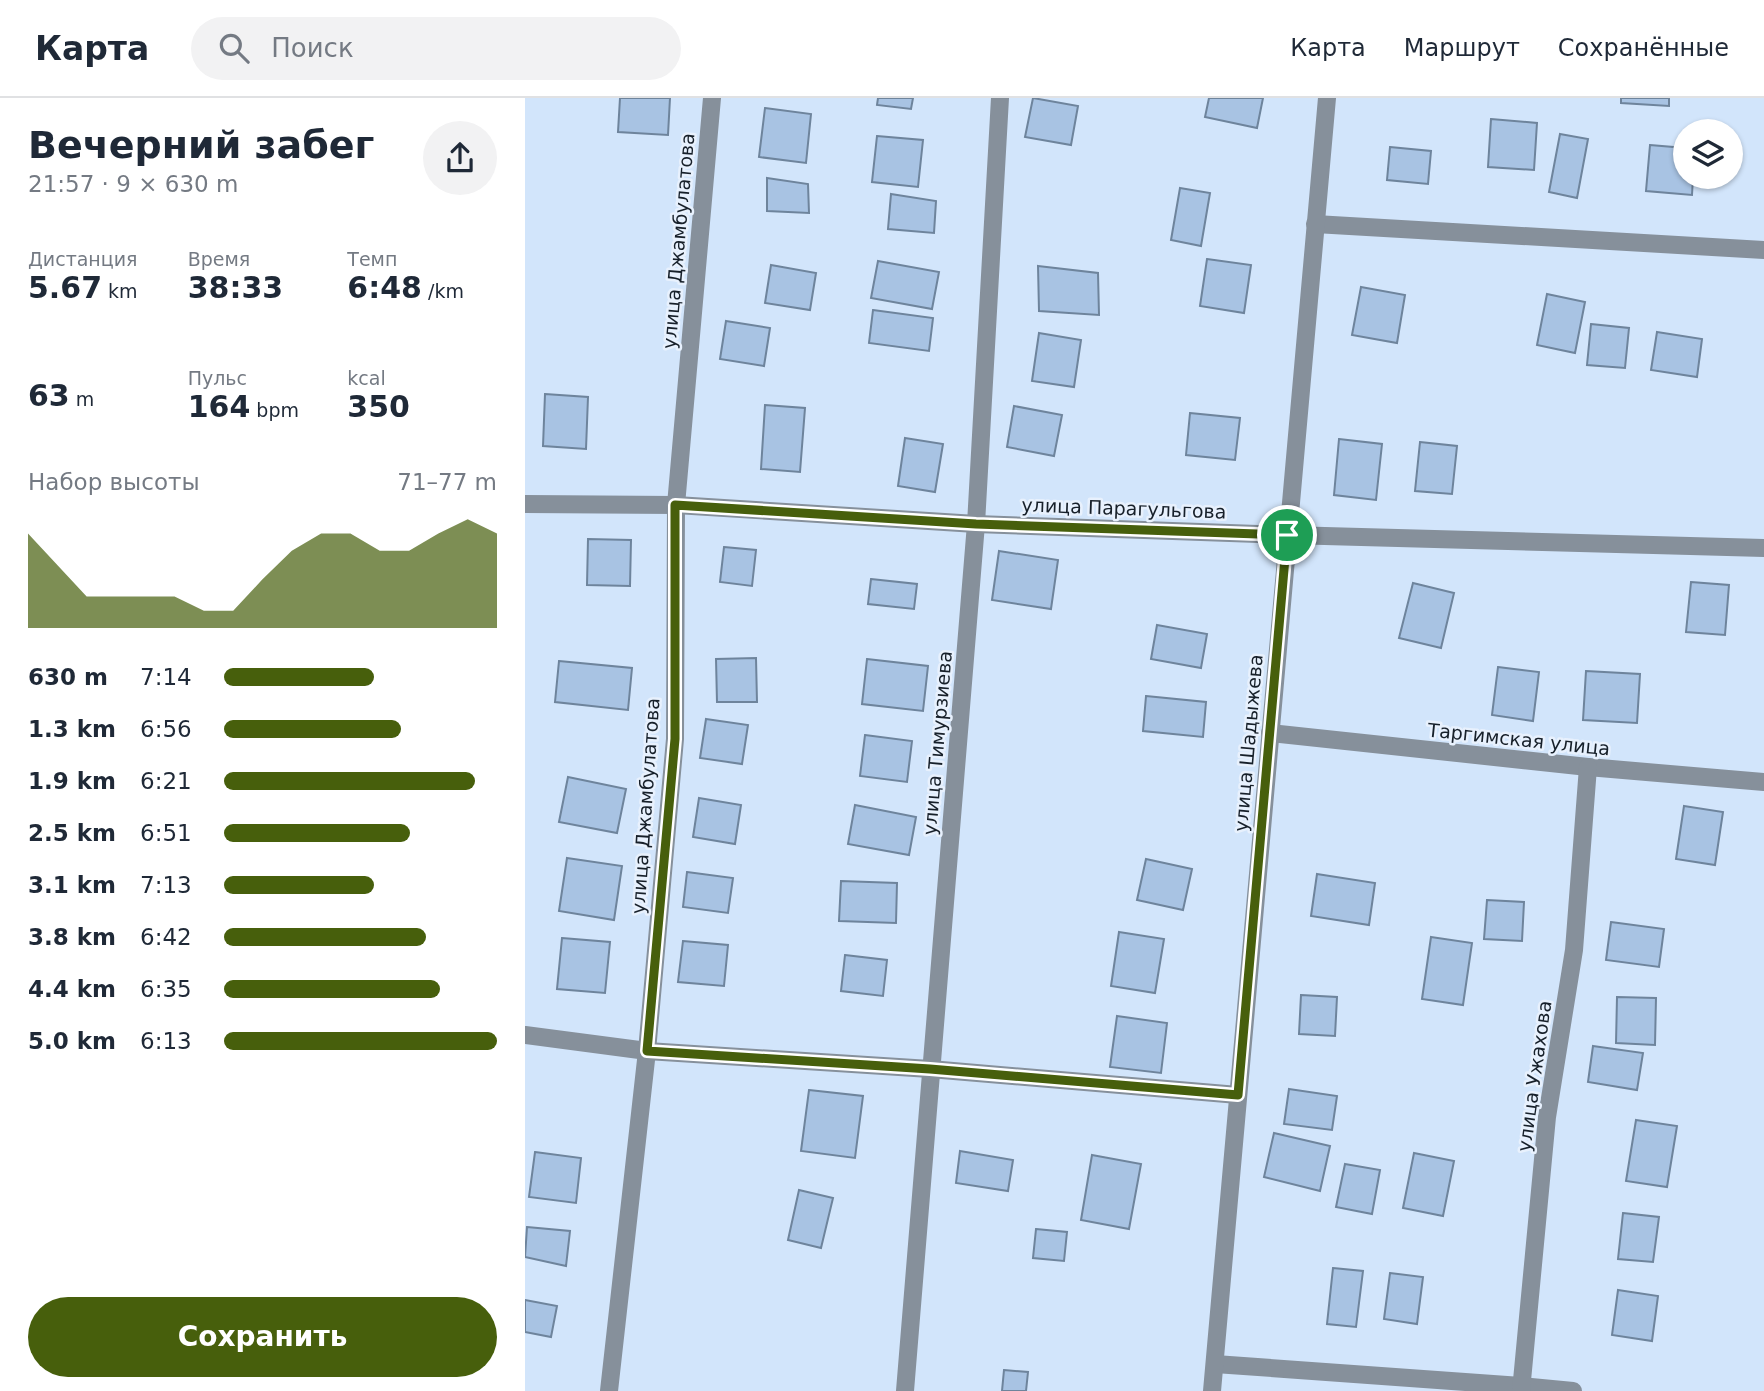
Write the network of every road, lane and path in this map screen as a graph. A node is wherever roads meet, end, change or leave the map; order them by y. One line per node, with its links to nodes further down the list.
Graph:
1 (712, 98): 7 (street, улица Джамбулатова)
2 (1000, 98): 8 (street, улица Тимурзиева)
3 (1327, 98): 4 (street, улица Шадыжева)
4 (1315, 224): 5 (street); 9 (street, улица Шадыжева)
5 (1764, 250)
6 (525, 504): 7 (street, улица Парагульгова)
7 (675, 505): 8 (street, улица Парагульгова); 15 (street, улица Джамбулатова)
8 (976, 524): 9 (street, улица Парагульгова); 16 (street, улица Тимурзиева)
9 (1287, 535): 10 (street, улица Парагульгова); 11 (street, улица Шадыжева)
10 (1764, 548)
11 (1270, 733): 12 (street, Таргимская улица); 17 (street, улица Шадыжева)
12 (1588, 767): 13 (street, Таргимская улица); 19 (street, улица Ужахова)
13 (1764, 782)
14 (525, 1035): 15 (street)
15 (647, 1051): 16 (street); 20 (street, улица Джамбулатова)
16 (930, 1069): 17 (street); 21 (street, улица Тимурзиева)
17 (1238, 1095): 18 (street, улица Шадыжева)
18 (1215, 1364): 19 (street); 22 (street, улица Шадыжева)
19 (1521, 1388): 23 (street)
20 (609, 1391)
21 (905, 1391)
22 (1212, 1391)
23 (1573, 1391)

